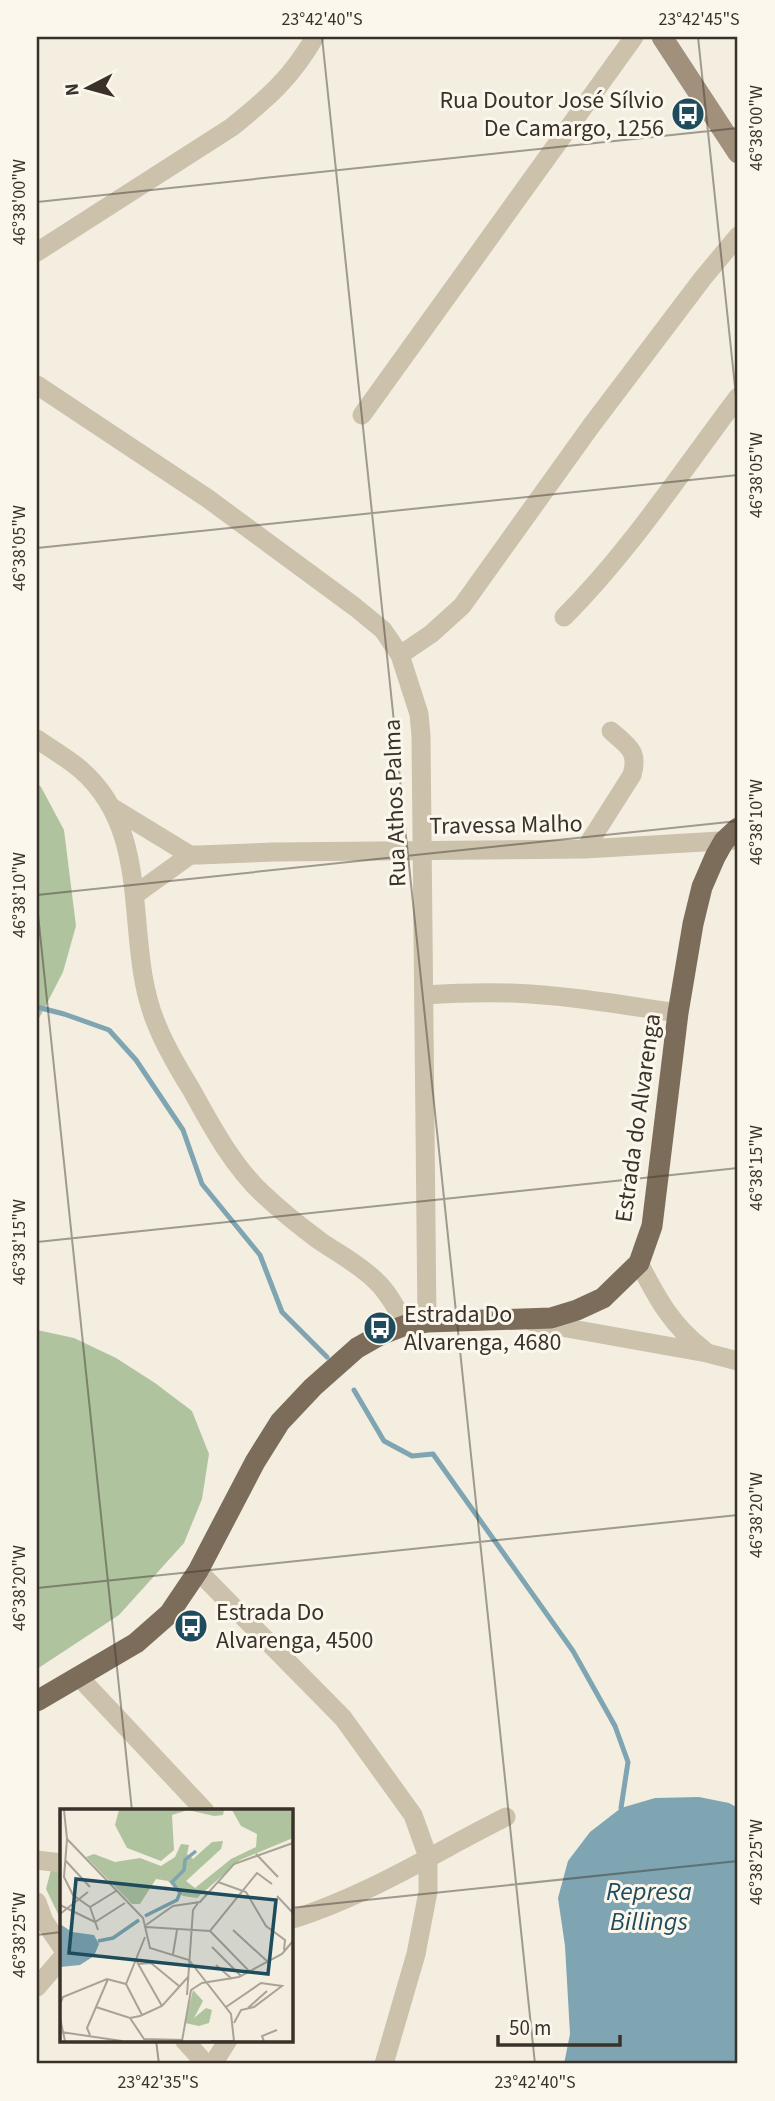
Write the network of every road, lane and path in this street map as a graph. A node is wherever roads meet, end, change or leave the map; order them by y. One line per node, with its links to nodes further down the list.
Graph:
1 (315, 37): 6 (street)
2 (634, 37): 9 (street)
3 (662, 37): 4 (street)
4 (738, 153)
5 (738, 236): 11 (street)
6 (37, 252)
7 (37, 385): 11 (street, Rua Athos Palma)
8 (738, 397): 10 (street)
9 (362, 415)
10 (564, 617)
11 (400, 655): 17 (street, Rua Athos Palma)
12 (611, 731): 16 (street)
13 (37, 739): 14 (street)
14 (113, 808): 18 (street); 19 (street)
15 (734, 837): 16 (street, Travessa Malho); 21 (main road, Estrada do Alvarenga)
16 (585, 849): 17 (street, Travessa Malho)
17 (424, 851): 18 (street, Travessa Malho); 20 (street, Rua Athos Palma)
18 (190, 855): 19 (street)
19 (136, 894): 24 (street)
20 (425, 995): 21 (street); 24 (street, Rua Athos Palma)
21 (678, 1013): 22 (main road, Estrada do Alvarenga)
22 (639, 1263): 23 (main road, Estrada do Alvarenga); 25 (street)
23 (524, 1320): 24 (main road, Estrada do Alvarenga); 25 (street)
24 (417, 1323): 27 (main road, Estrada do Alvarenga)
25 (707, 1353): 26 (street)
26 (738, 1361)
27 (198, 1571): 28 (main road, Estrada do Alvarenga); 32 (street)
28 (79, 1677): 29 (main road, Estrada do Alvarenga); 30 (street)
29 (37, 1702)
30 (203, 1809)
31 (506, 1817): 32 (street)
32 (428, 1857): 36 (street); 44 (street)
33 (37, 1860): 34 (street)
34 (60, 1863)
35 (37, 1902): 37 (street)
36 (292, 1919)
37 (60, 1945)
38 (60, 1960): 39 (street)
39 (37, 1987)
40 (186, 2042): 42 (street)
41 (227, 2042): 43 (street)
42 (206, 2064)
43 (213, 2064)
44 (384, 2064)

